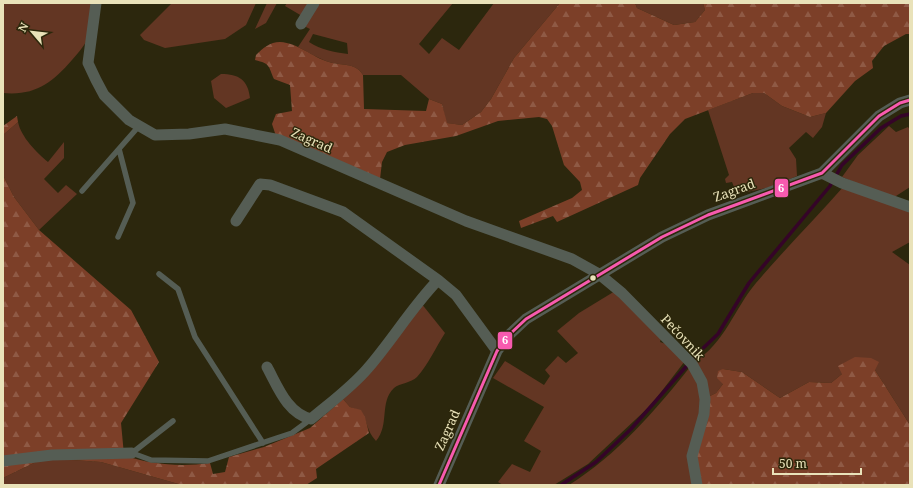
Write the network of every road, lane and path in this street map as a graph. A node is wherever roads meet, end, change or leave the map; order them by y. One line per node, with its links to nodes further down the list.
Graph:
1 (96, 3): 5 (street, Zagrad)
2 (314, 3): 3 (street)
3 (301, 24)
4 (910, 100): 7 (street, Zagrad)
5 (139, 126): 6 (lane); 13 (street, Zagrad)
6 (119, 149): 8 (lane); 11 (lane)
7 (826, 175): 9 (street); 13 (street, Zagrad)
8 (82, 191)
9 (910, 207)
10 (236, 221): 14 (street)
11 (118, 237)
12 (159, 274): 19 (lane)
13 (599, 274): 15 (street, Zagrad); 23 (street, Pečovnik)
14 (438, 280): 15 (street); 17 (street)
15 (497, 351): 22 (street, Zagrad)
16 (267, 368): 17 (street)
17 (311, 419): 19 (lane)
18 (173, 421): 20 (lane)
19 (263, 443): 20 (lane)
20 (132, 453): 21 (street)
21 (3, 460)
22 (439, 485)
23 (697, 485)

